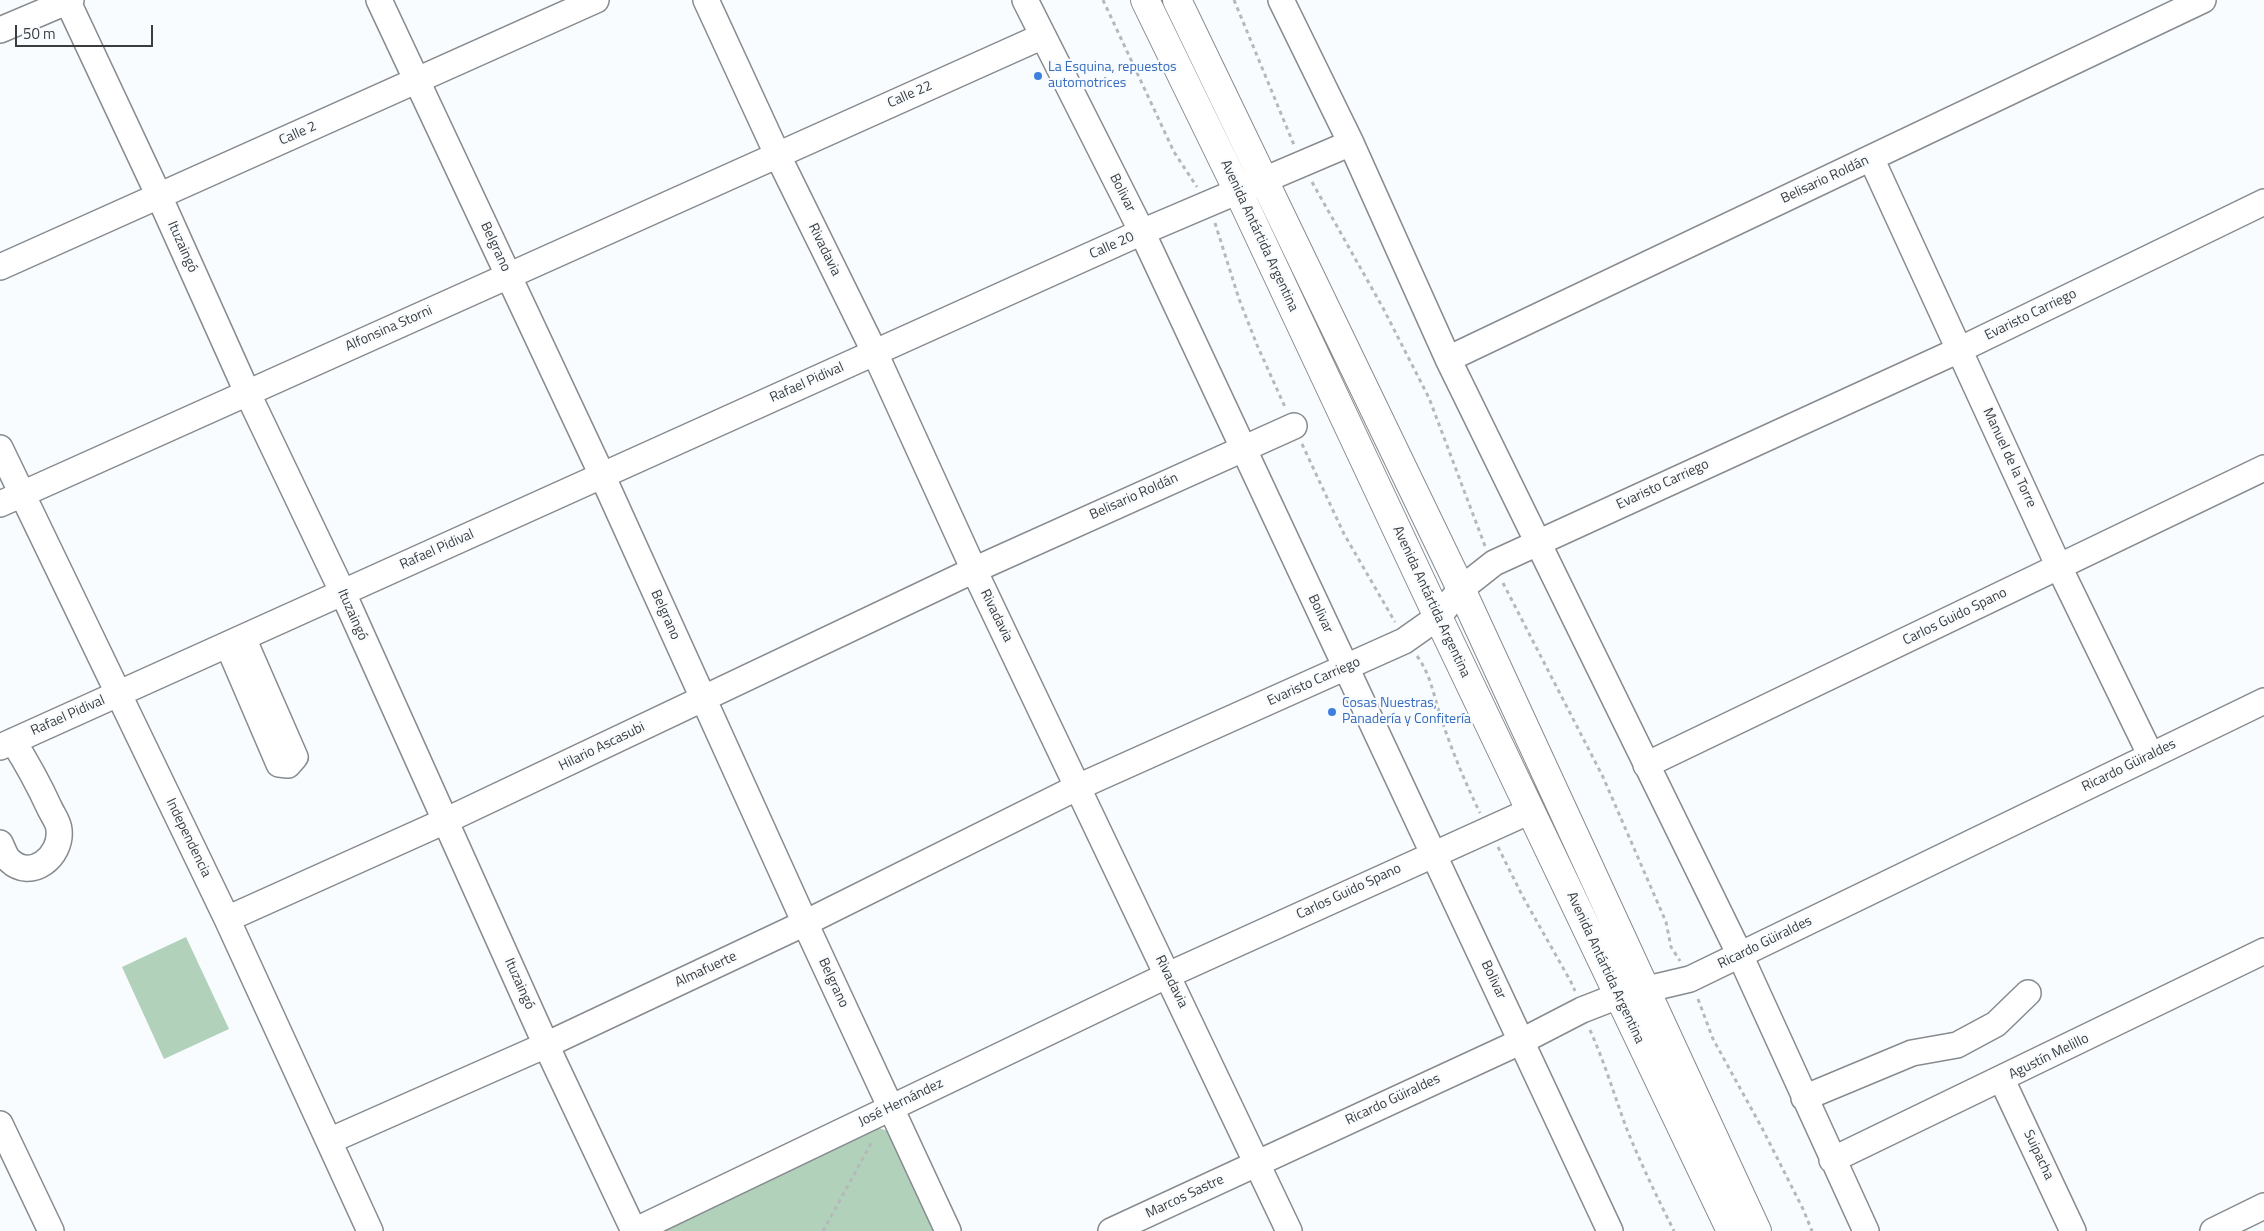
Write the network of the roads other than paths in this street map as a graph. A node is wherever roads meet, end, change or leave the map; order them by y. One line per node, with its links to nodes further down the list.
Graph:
1 (68, 0): 10 (street); 17 (street, Ituzaingó)
2 (379, 0): 12 (street, Belgrano)
3 (596, 0): 12 (street, Calle 2)
4 (706, 0): 14 (street, Rivadavia)
5 (1025, 0): 11 (street, Bolivar)
6 (1145, 0): 16 (main road, Avenida Antártida Argentina)
7 (1177, 0): 16 (main road, Avenida Antártida Argentina)
8 (1281, 0): 13 (street)
9 (2203, 0): 15 (street, Belisario Roldán)
10 (0, 30)
11 (1043, 36): 14 (street, Calle 22); 19 (street, Bolivar)
12 (417, 81): 17 (street, Calle 2); 21 (street, Belgrano)
13 (1351, 143): 16 (street, Calle 20); 24 (street)
14 (777, 154): 21 (street, Alfonsina Storni); 23 (street, Rivadavia)
15 (1871, 158): 22 (street, Manuel de la Torre); 24 (street, Belisario Roldán)
16 (1251, 186): 19 (street, Calle 20); 35 (main road, Avenida Antártida Argentina); 37 (main road, Avenida Antártida Argentina)
17 (159, 196): 20 (street, Calle 2); 25 (street, Ituzaingó)
18 (2264, 202): 22 (street, Evaristo Carriego)
19 (1142, 232): 23 (street, Calle 20); 28 (street, Bolivar)
20 (0, 267)
21 (509, 276): 25 (street, Alfonsina Storni); 30 (street, Belgrano)
22 (1958, 350): 32 (street, Evaristo Carriego); 33 (street, Manuel de la Torre)
23 (875, 353): 30 (street, Rafael Pidival); 34 (street, Rivadavia)
24 (1448, 359): 32 (street)
25 (247, 392): 31 (street, Alfonsina Storni); 36 (street, Ituzaingó)
26 (1294, 426): 28 (street, Belisario Roldán)
27 (0, 448): 31 (street, Independencia)
28 (1243, 448): 34 (street, Belisario Roldán); 38 (street, Bolivar)
29 (2264, 468): 33 (street, Carlos Guido Spano)
30 (602, 475): 36 (street, Rafael Pidival); 40 (street, Belgrano)
31 (11, 499): 39 (street, Independencia)
32 (1537, 542): 35 (street, Evaristo Carriego); 44 (street)
33 (2059, 567): 43 (street, Manuel de la Torre); 44 (street, Carlos Guido Spano)
34 (974, 570): 40 (street, Hilario Ascasubi); 45 (street, Rivadavia)
35 (1461, 589): 37 (street, Evaristo Carriego); 55 (main road, Avenida Antártida Argentina)
36 (343, 593): 39 (street, Rafael Pidival); 47 (street, Ituzaingó)
37 (1438, 617): 38 (street, Evaristo Carriego); 46 (main road, Avenida Antártida Argentina)
38 (1346, 668): 45 (street, Evaristo Carriego); 49 (street, Bolivar)
39 (119, 694): 42 (street, Rafael Pidival); 50 (street, Independencia)
40 (703, 698): 47 (street, Hilario Ascasubi); 51 (street, Belgrano)
41 (2264, 701): 43 (street, Ricardo Güiraldes)
42 (6, 744): 48 (street)
43 (2151, 756): 53 (street, Ricardo Güiraldes)
44 (1646, 765): 53 (street)
45 (1078, 788): 51 (street, Almafuerte); 54 (street, Rivadavia)
46 (1530, 811): 49 (street, Carlos Guido Spano); 57 (main road, Avenida Antártida Argentina)
47 (445, 821): 50 (street, Hilario Ascasubi); 59 (street, Ituzaingó)
48 (0, 843)
49 (1433, 854): 54 (street, Carlos Guido Spano); 58 (street, Bolivar)
50 (227, 919): 64 (street, Independencia)
51 (805, 923): 59 (street, Almafuerte); 62 (street, Belgrano)
52 (2264, 951): 60 (street, Agustín Melillo)
53 (1740, 955): 55 (street, Ricardo Güiraldes); 61 (street)
54 (1168, 975): 62 (street, José Hernández); 66 (street, Rivadavia)
55 (1645, 991): 57 (street, Ricardo Güiraldes); 76 (main road, Avenida Antártida Argentina)
56 (2028, 994): 61 (street)
57 (1618, 996): 58 (street, Ricardo Güiraldes); 75 (main road, Avenida Antártida Argentina)
58 (1522, 1041): 66 (street, Ricardo Güiraldes); 68 (street, Bolivar)
59 (546, 1045): 64 (street, Almafuerte); 71 (street, Ituzaingó)
60 (2002, 1080): 65 (street, Agustín Melillo); 78 (street, Suipacha)
61 (1804, 1098): 65 (street)
62 (890, 1109): 71 (street, José Hernández); 72 (street, Belgrano)
63 (0, 1124): 69 (street)
64 (329, 1141): 70 (street, Independencia)
65 (1832, 1160): 77 (street)
66 (1258, 1163): 73 (street, Marcos Sastre); 74 (street, Rivadavia)
67 (2264, 1206): 79 (street)
68 (1602, 1228)
69 (51, 1231)
70 (370, 1231)
71 (634, 1231)
72 (948, 1231)
73 (1112, 1231)
74 (1289, 1231)
75 (1731, 1231)
76 (1757, 1231)
77 (1866, 1231)
78 (2073, 1231)
79 (2213, 1231)

